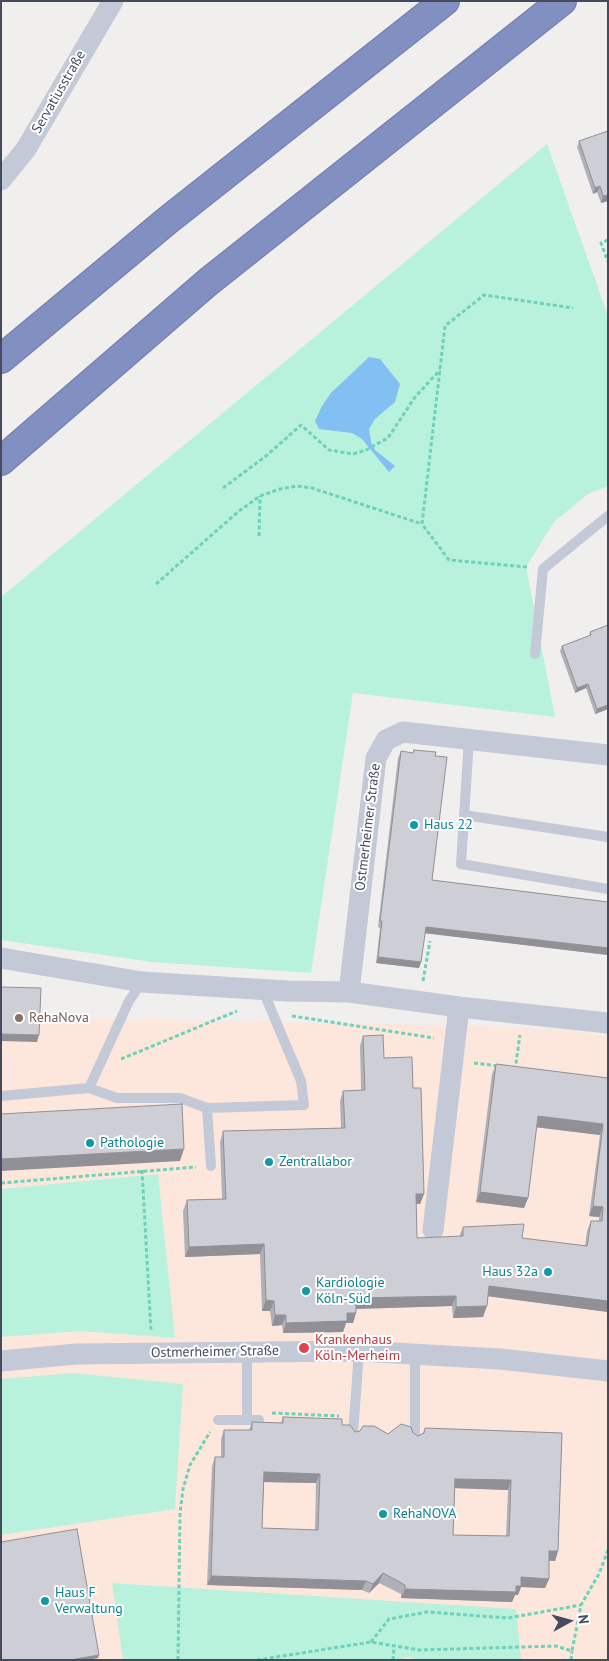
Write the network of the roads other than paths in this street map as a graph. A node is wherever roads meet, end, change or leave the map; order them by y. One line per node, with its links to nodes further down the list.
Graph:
1 (112, 1): 4 (street, Servatiusstraße)
2 (445, 1): 5 (highway)
3 (562, 1): 6 (highway)
4 (1, 180)
5 (1, 358)
6 (1, 461)
7 (608, 516): 8 (lane)
8 (535, 654)
9 (469, 739): 10 (street, Ostmerheimer Straße); 11 (lane); 17 (street, Ostmerheimer Straße)
10 (608, 755)
11 (464, 815): 12 (lane); 13 (lane)
12 (608, 838)
13 (608, 889)
14 (1, 958): 15 (street)
15 (142, 982): 16 (street); 20 (lane)
16 (266, 989): 17 (street); 22 (lane)
17 (349, 992): 18 (street)
18 (459, 1007): 19 (street); 24 (street)
19 (608, 1023)
20 (89, 1088): 21 (lane); 22 (lane)
21 (1, 1096)
22 (207, 1108): 23 (lane)
23 (211, 1166)
24 (434, 1230)
25 (248, 1350): 26 (street, Ostmerheimer Straße); 28 (street, Ostmerheimer Straße); 31 (lane)
26 (359, 1351): 27 (street, Ostmerheimer Straße); 33 (lane)
27 (415, 1352): 29 (street, Ostmerheimer Straße); 34 (lane)
28 (1, 1361)
29 (608, 1371)
30 (218, 1420): 31 (lane)
31 (247, 1420): 32 (lane)
32 (259, 1420)
33 (353, 1434)
34 (415, 1438)

